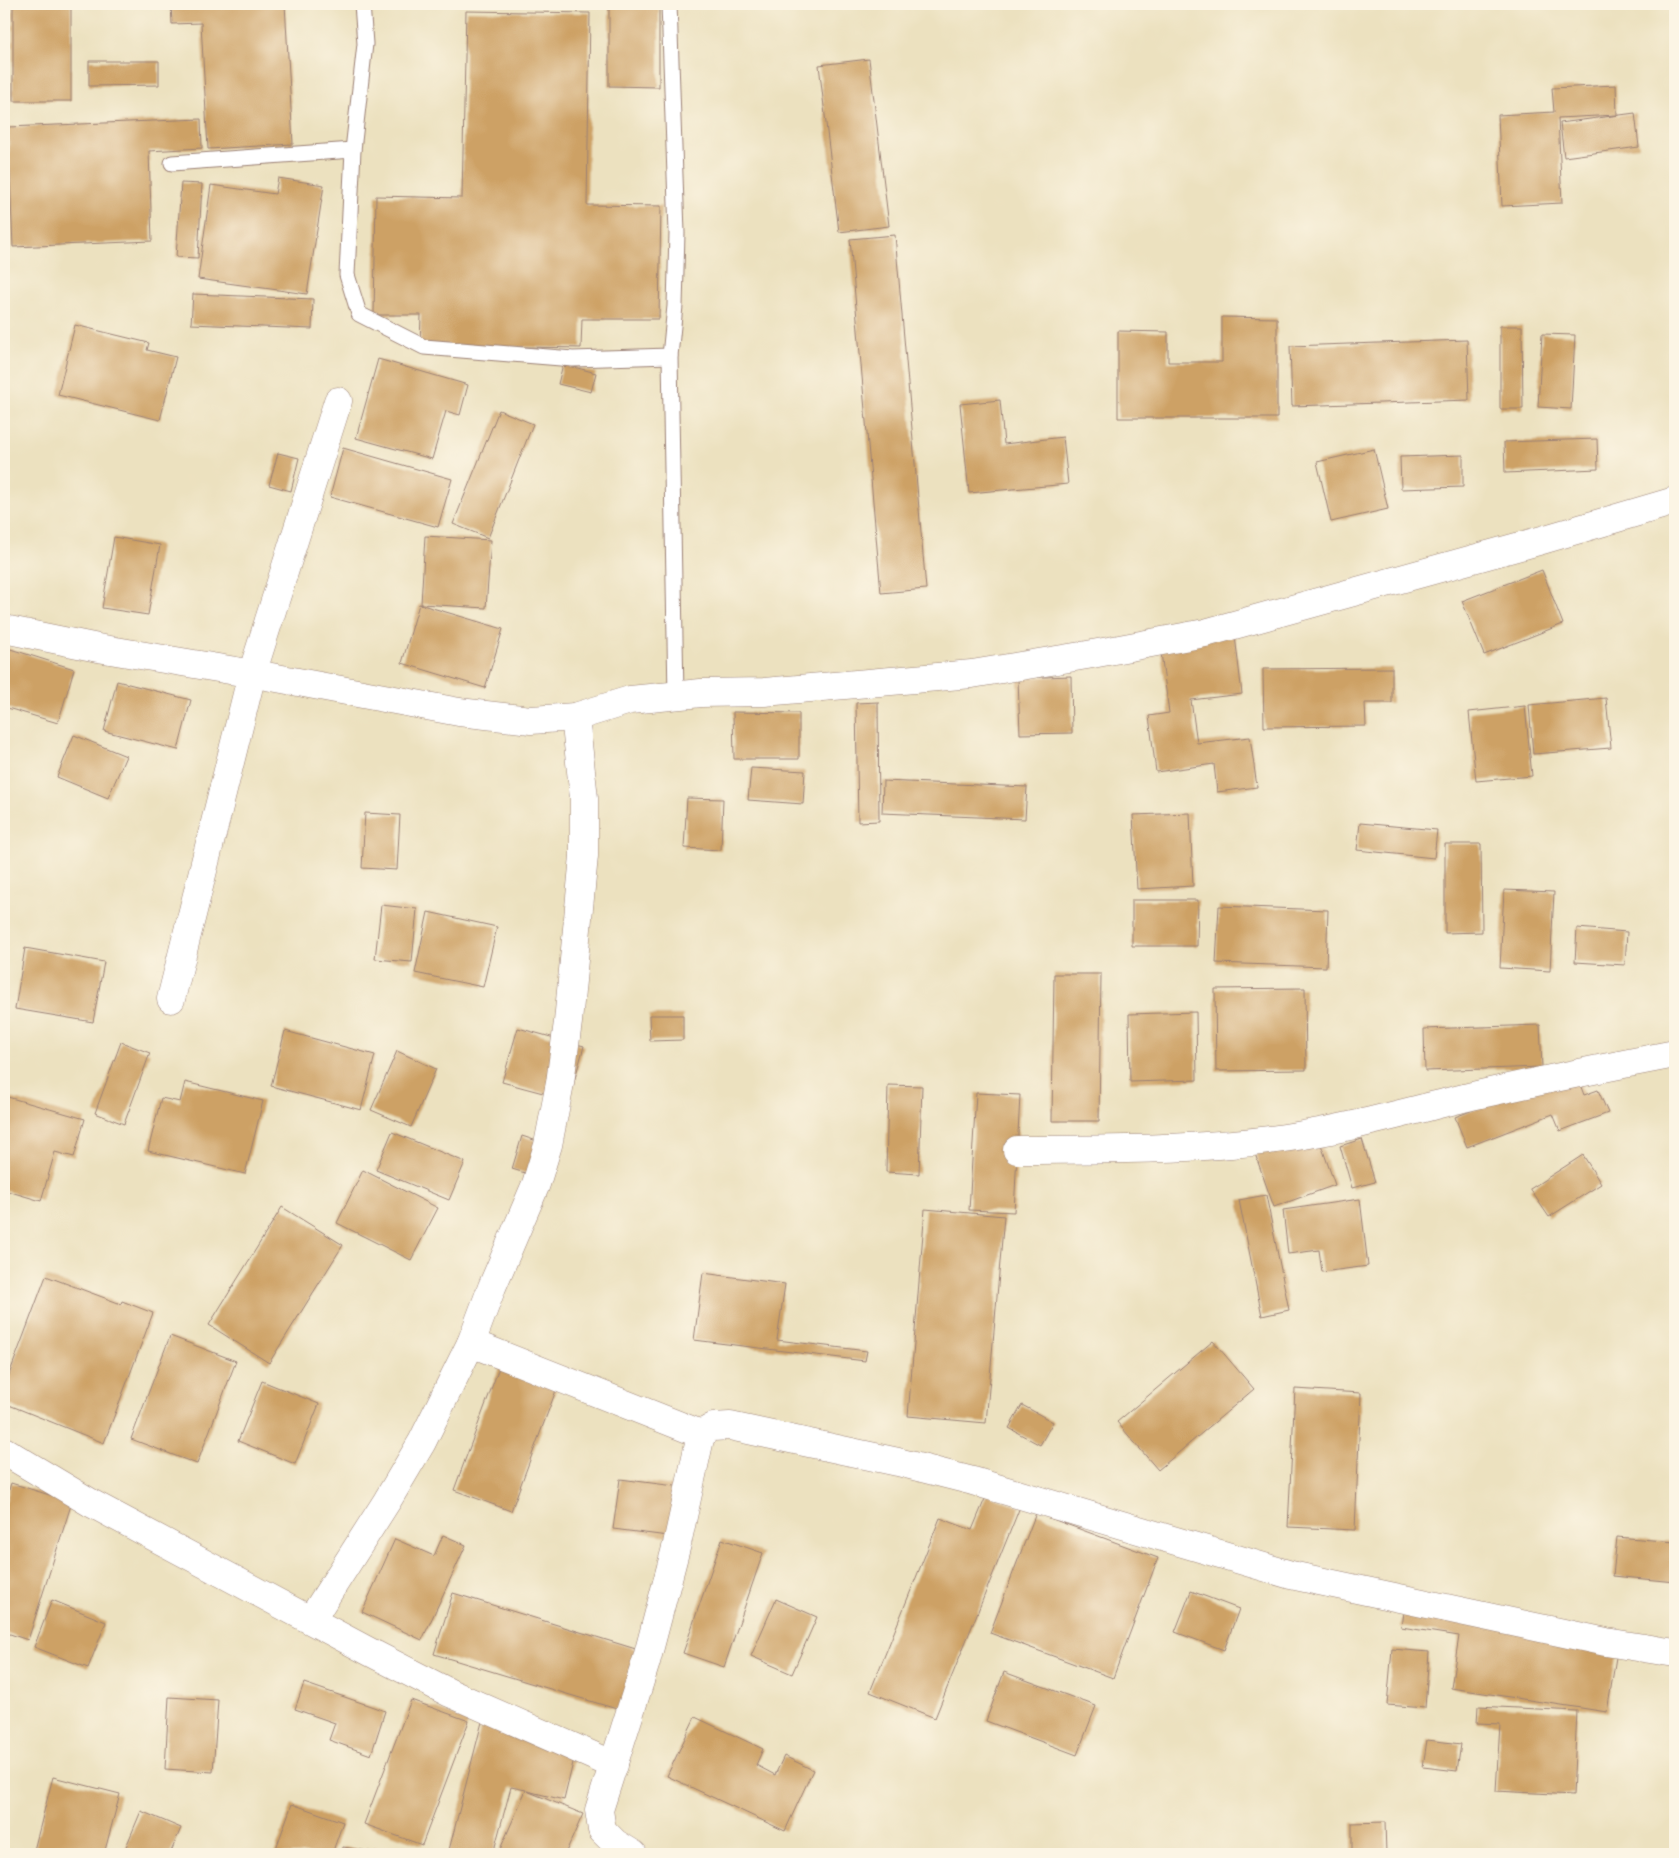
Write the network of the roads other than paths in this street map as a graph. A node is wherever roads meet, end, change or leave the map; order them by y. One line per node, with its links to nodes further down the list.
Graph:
1 (362, 4): 3 (lane)
2 (669, 4): 5 (lane)
3 (353, 150): 4 (lane); 5 (lane)
4 (172, 163)
5 (670, 356): 10 (lane)
6 (338, 401): 9 (street)
7 (1675, 501): 10 (street)
8 (4, 628): 9 (street)
9 (252, 674): 11 (street); 12 (street)
10 (676, 696): 11 (street)
11 (575, 716): 15 (street)
12 (171, 999)
13 (1675, 1054): 14 (street)
14 (1017, 1150)
15 (471, 1343): 16 (street); 18 (street)
16 (701, 1434): 19 (street); 20 (street)
17 (4, 1451): 18 (street)
18 (311, 1620): 20 (street)
19 (1675, 1653)
20 (614, 1765): 21 (street)
21 (633, 1854)

